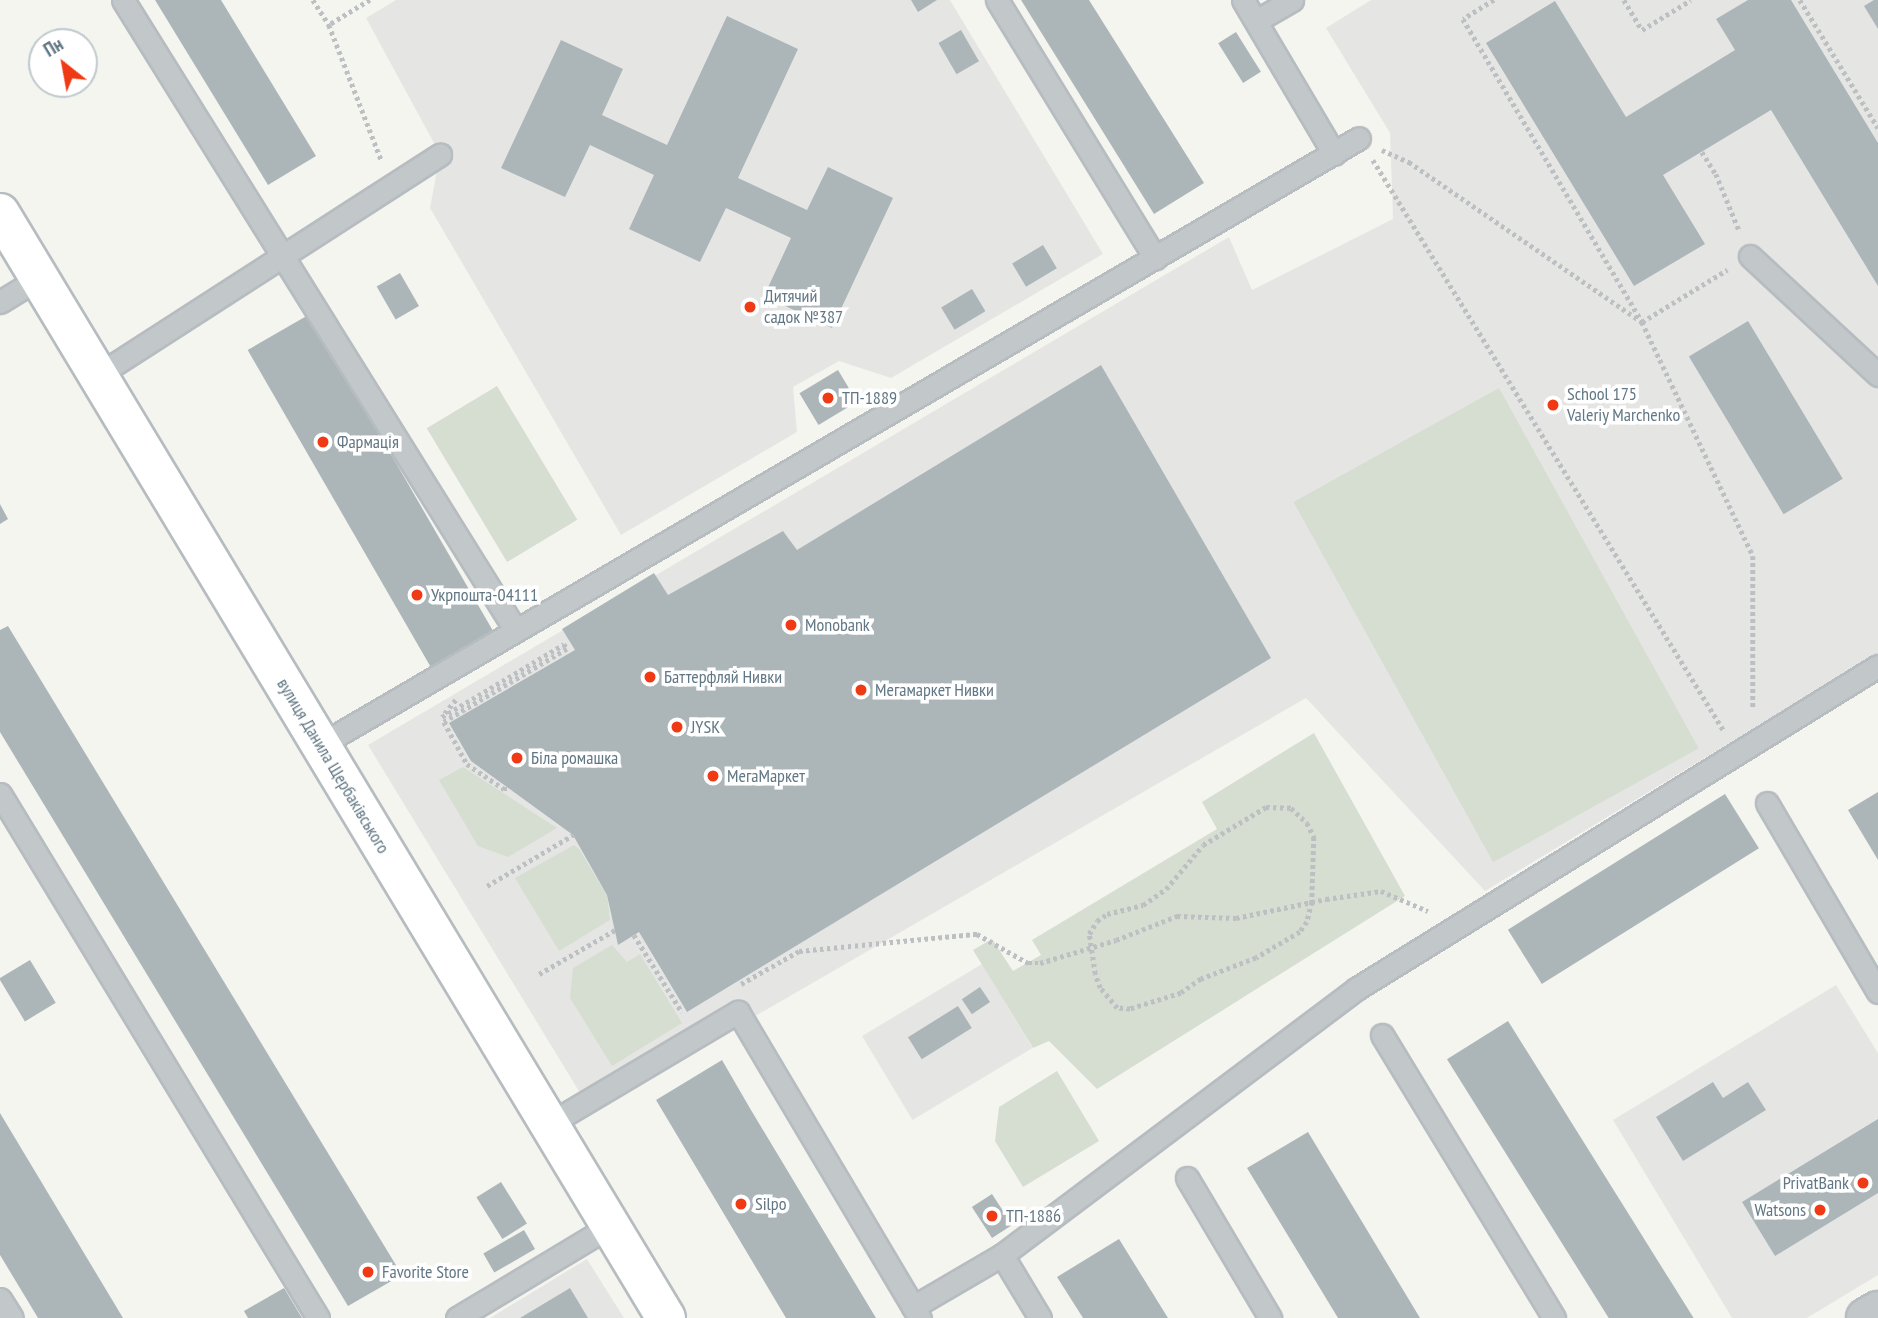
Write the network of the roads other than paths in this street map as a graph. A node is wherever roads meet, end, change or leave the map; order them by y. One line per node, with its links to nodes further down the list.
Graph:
1 (123, 0): 10 (lane)
2 (997, 0): 12 (lane)
3 (1243, 0): 5 (lane)
4 (1292, 0): 5 (lane)
5 (1256, 21): 7 (lane)
6 (1359, 138): 7 (lane)
7 (1334, 153): 12 (lane)
8 (440, 155): 10 (lane)
9 (0, 213): 13 (main road, вулиця Данила Щербаківського)
10 (283, 256): 15 (lane); 17 (lane)
11 (1750, 256): 16 (lane)
12 (1154, 258): 17 (lane)
13 (39, 278): 14 (lane); 15 (main road, вулиця Данила Щербаківського)
14 (0, 302)
15 (98, 376): 19 (main road, вулиця Данила Щербаківського)
16 (1878, 376)
17 (516, 631): 19 (lane)
18 (1878, 666): 27 (lane)
19 (320, 745): 24 (main road, вулиця Данила Щербаківського)
20 (0, 794): 32 (lane)
21 (1767, 803): 22 (lane)
22 (1878, 992)
23 (1382, 1035): 37 (lane)
24 (549, 1124): 26 (main road, вулиця Данила Щербаківського); 30 (lane)
25 (1187, 1178): 36 (lane)
26 (610, 1226): 33 (lane); 34 (main road, вулиця Данила Щербаківського)
27 (1002, 1255): 30 (lane); 35 (lane)
28 (0, 1299): 31 (lane)
29 (1878, 1311): 38 (street)
30 (916, 1312)
31 (12, 1318)
32 (318, 1318)
33 (457, 1318)
34 (666, 1318)
35 (1040, 1318)
36 (1270, 1318)
37 (1553, 1318)
38 (1866, 1318)

